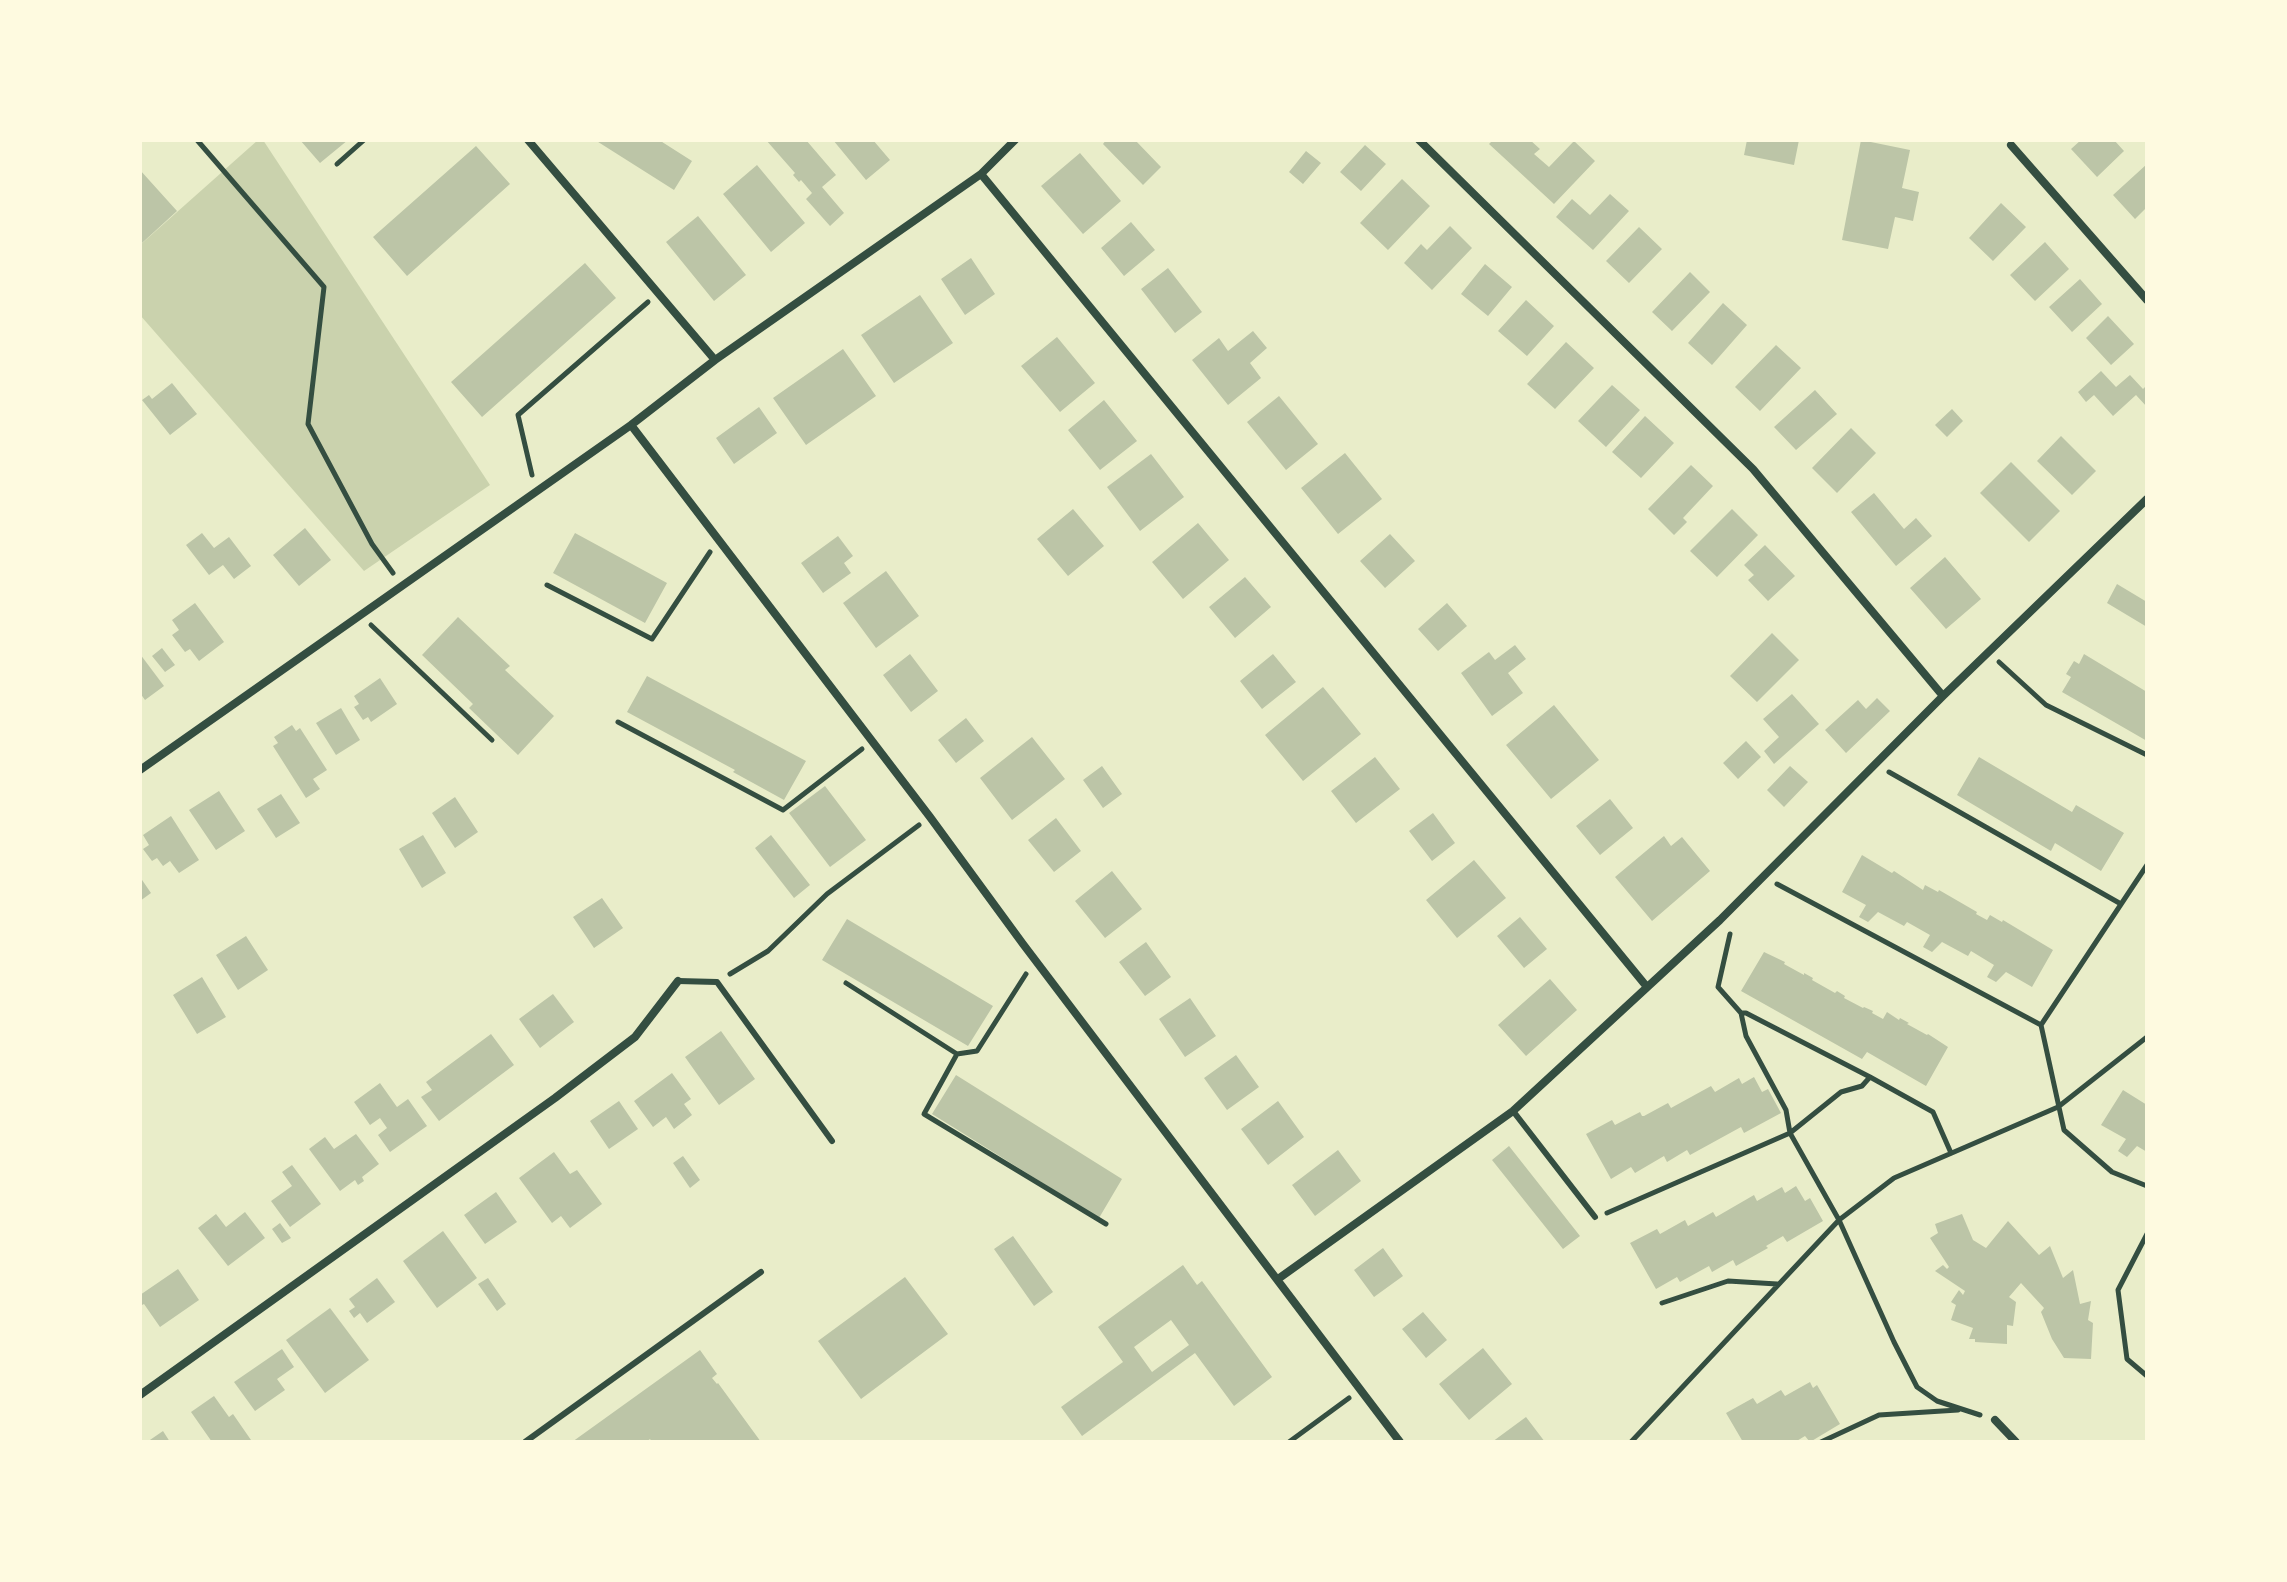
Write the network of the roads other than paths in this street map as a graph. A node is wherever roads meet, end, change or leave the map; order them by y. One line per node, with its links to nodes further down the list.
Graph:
1 (528, 140): 7 (street)
2 (1015, 140): 5 (street)
3 (1419, 140): 10 (street)
4 (2011, 145): 6 (street)
5 (981, 174): 7 (street); 13 (street)
6 (2147, 300)
7 (715, 360): 8 (street)
8 (631, 425): 11 (street); 18 (street)
9 (2147, 499): 10 (street)
10 (1943, 696): 13 (street)
11 (140, 770)
12 (678, 981): 15 (lane); 19 (street)
13 (1647, 987): 14 (street)
14 (1513, 1111): 16 (lane); 18 (street)
15 (832, 1141)
16 (1595, 1217)
17 (761, 1272): 21 (lane)
18 (1278, 1279): 22 (street)
19 (140, 1395)
20 (1995, 1420): 23 (street)
21 (525, 1442)
22 (1400, 1442)
23 (2016, 1442)

